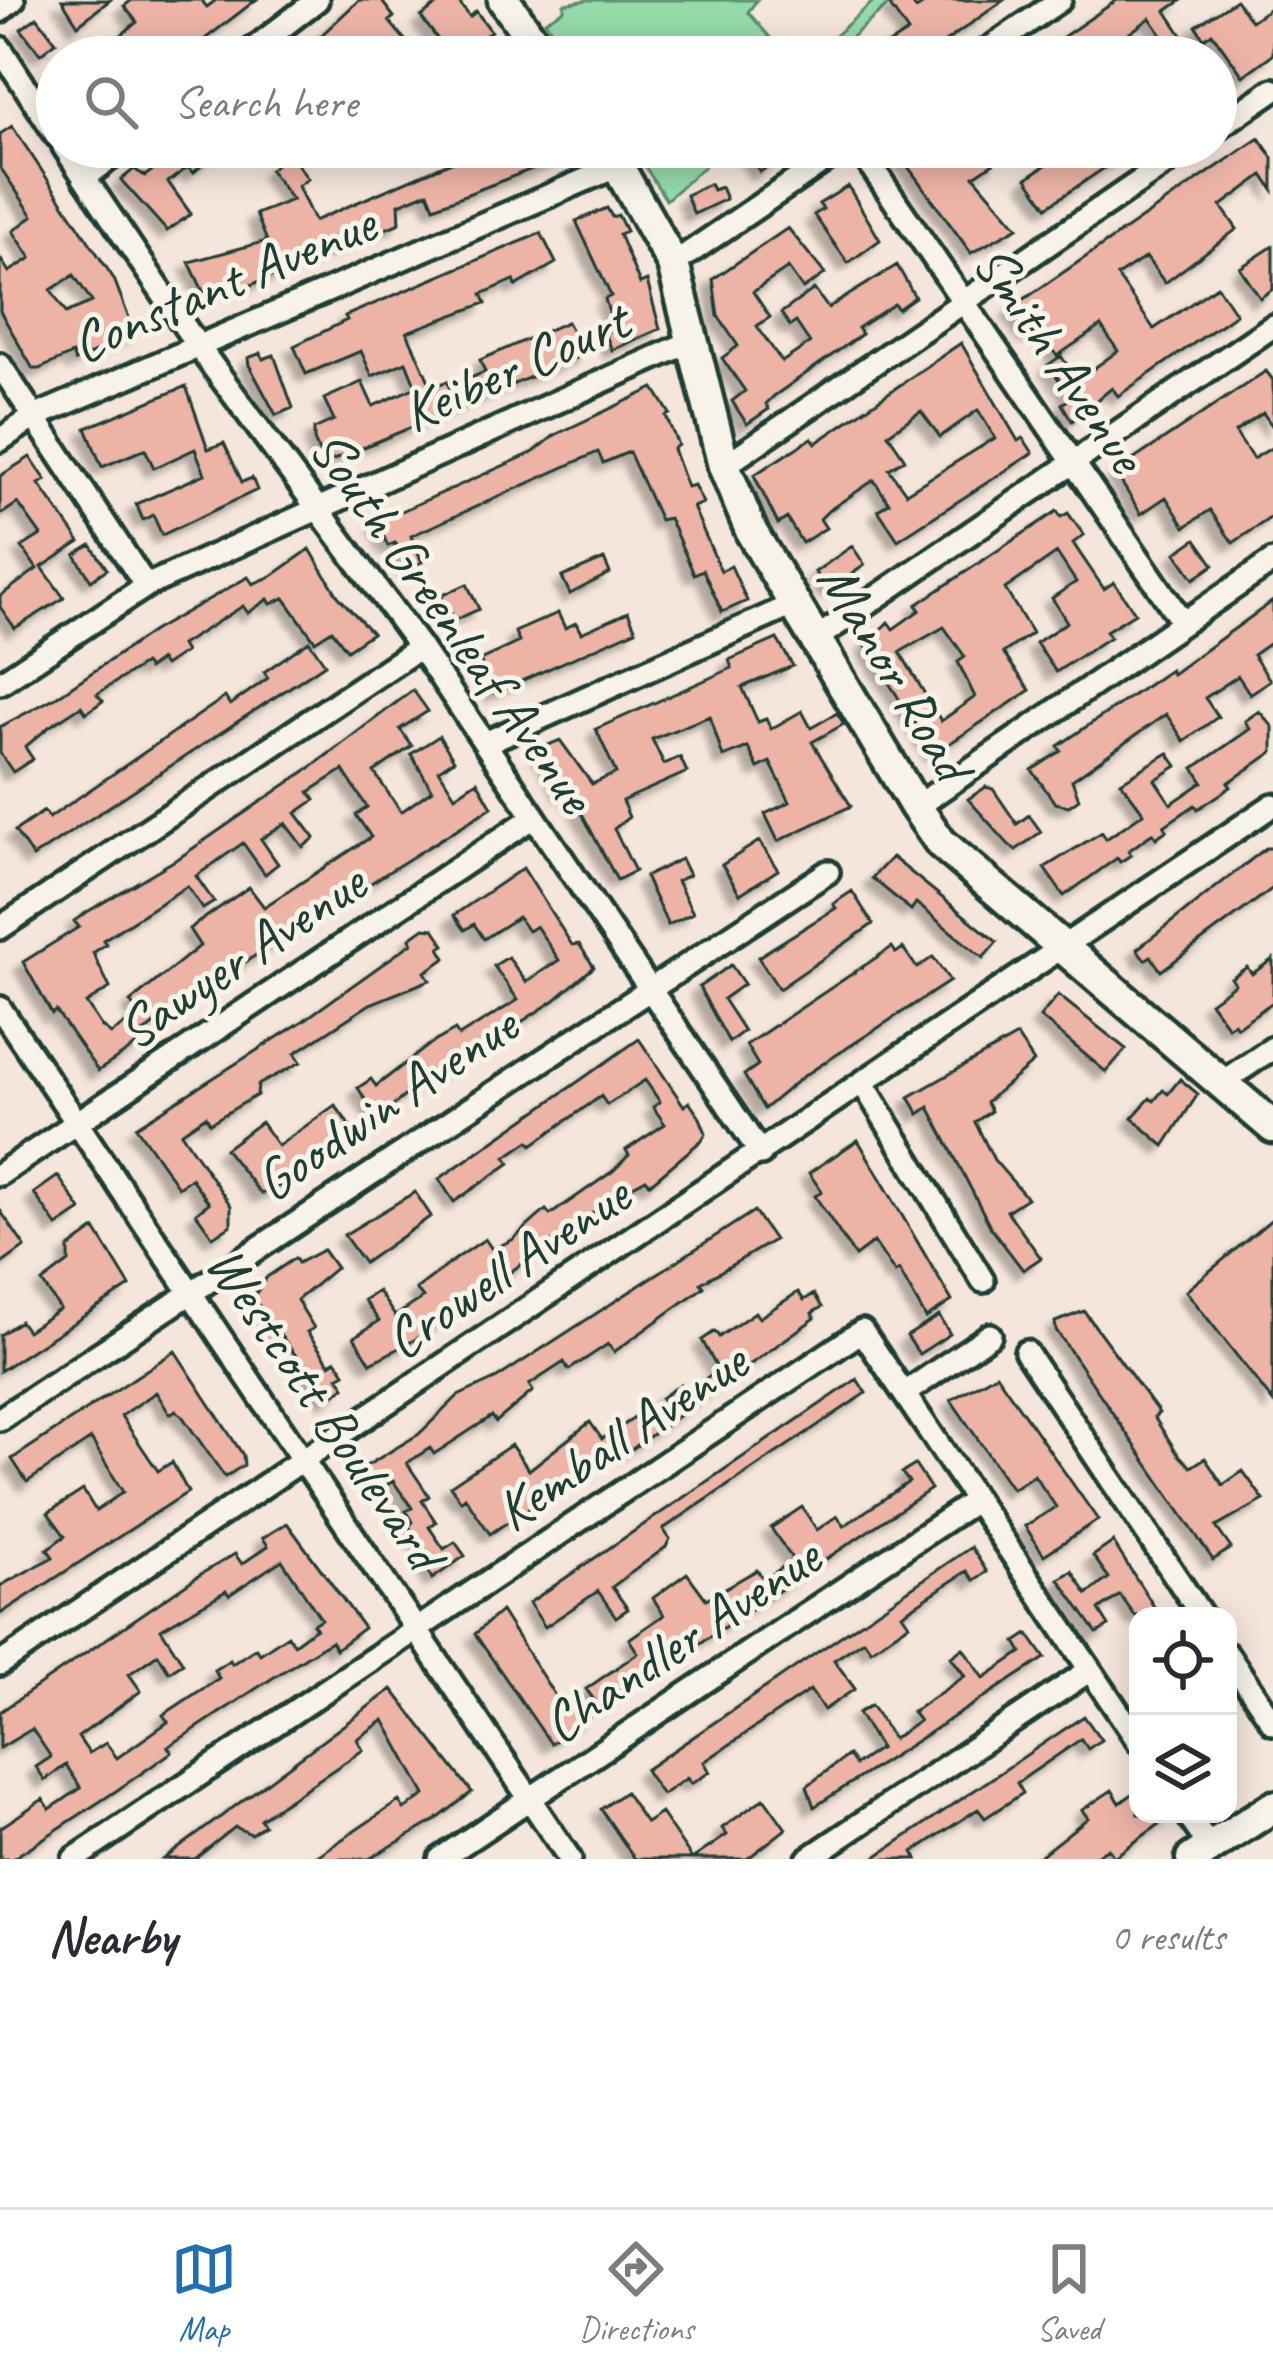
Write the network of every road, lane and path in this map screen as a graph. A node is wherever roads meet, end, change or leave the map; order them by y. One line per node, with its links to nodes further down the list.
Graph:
1 (14, 0): 5 (street)
2 (317, 0): 6 (street)
3 (504, 0): 7 (street)
4 (1060, 0): 8 (street)
5 (0, 10)
6 (270, 36)
7 (529, 36)
8 (1008, 36)
9 (0, 48): 11 (street)
10 (1273, 90): 12 (street)
11 (36, 104)
12 (1237, 115)
13 (78, 168): 20 (street, South Greenleaf Avenue)
14 (97, 168): 20 (street)
15 (587, 168): 25 (street, Constant Avenue)
16 (621, 168): 21 (street, Manor Road)
17 (814, 168): 21 (street)
18 (872, 168): 22 (street, Smith Avenue)
19 (1159, 168): 22 (street)
20 (84, 178): 25 (street, South Greenleaf Avenue)
21 (673, 264): 24 (street, Manor Road)
22 (964, 302): 29 (street, Smith Avenue); 30 (street)
23 (1273, 326): 29 (street)
24 (690, 342): 30 (street, Manor Road); 31 (street, Keiber Court)
25 (196, 345): 27 (street, Constant Avenue); 31 (street, South Greenleaf Avenue)
26 (0, 365): 27 (street)
27 (34, 417): 28 (street, Constant Avenue); 33 (street)
28 (0, 440)
29 (1073, 464): 35 (street, Smith Avenue); 36 (street)
30 (724, 466): 34 (street, Manor Road)
31 (314, 507): 33 (street, Keiber Court); 37 (street, South Greenleaf Avenue)
32 (1273, 561): 35 (street)
33 (146, 586): 38 (street, Keiber Court)
34 (795, 604): 36 (street, Manor Road); 39 (street)
35 (1183, 623): 41 (street)
36 (814, 640): 41 (street, Manor Road)
37 (420, 647): 39 (street, South Greenleaf Avenue); 44 (street)
38 (0, 683)
39 (485, 742): 42 (street, South Greenleaf Avenue)
40 (1273, 805): 45 (street, Crowell Avenue)
41 (916, 807): 45 (street, Manor Road)
42 (535, 817): 46 (street, South Greenleaf Avenue); 51 (street, Sawyer Avenue)
43 (829, 872): 46 (street, Goodwin Avenue)
44 (0, 928)
45 (1066, 949): 49 (street, Manor Road); 50 (street, Crowell Avenue)
46 (649, 986): 53 (street, South Greenleaf Avenue); 56 (street, Goodwin Avenue)
47 (0, 1008): 51 (street, Westcott Boulevard)
48 (1273, 1048): 49 (street)
49 (1224, 1081): 52 (street, Manor Road)
50 (864, 1085): 53 (street, Crowell Avenue); 55 (street)
51 (77, 1123): 54 (street, Sawyer Avenue); 56 (street, Westcott Boulevard)
52 (1273, 1127)
53 (761, 1154): 61 (street, Crowell Avenue)
54 (0, 1174)
55 (983, 1281)
56 (190, 1292): 60 (street, Goodwin Avenue); 61 (street, Westcott Boulevard)
57 (990, 1335): 59 (street)
58 (1026, 1352): 63 (street)
59 (905, 1393): 62 (street); 64 (street, Kemball Avenue)
60 (0, 1419)
61 (304, 1461): 64 (street, Westcott Boulevard); 65 (street, Crowell Avenue)
62 (976, 1500): 67 (street); 70 (street, Chandler Avenue)
63 (1196, 1607)
64 (417, 1631): 70 (street, Westcott Boulevard); 74 (street, Kemball Avenue)
65 (0, 1664)
66 (1237, 1669): 68 (street)
67 (1090, 1670): 69 (street); 77 (street)
68 (1273, 1723)
69 (1129, 1728)
70 (530, 1799): 75 (street, Chandler Avenue); 76 (street, Westcott Boulevard)
71 (1273, 1807): 73 (street)
72 (1190, 1823): 73 (street)
73 (1201, 1853)
74 (74, 1859)
75 (440, 1859)
76 (570, 1859)
77 (808, 1859)

